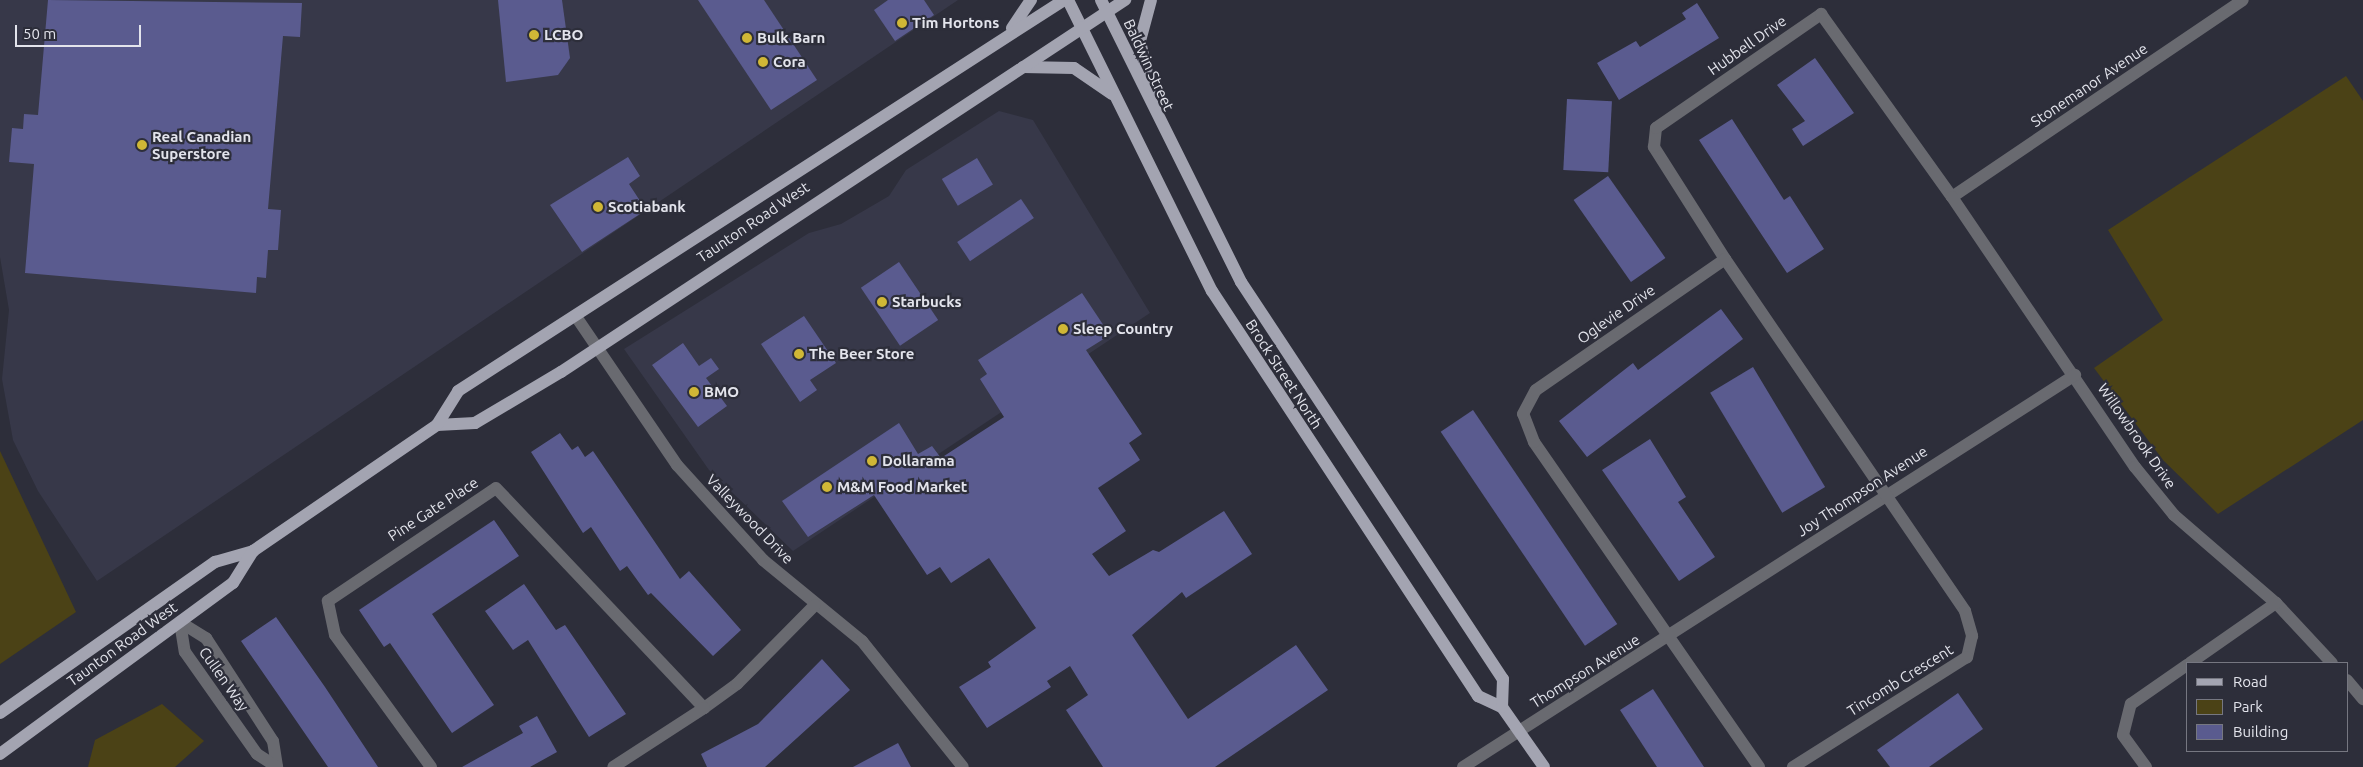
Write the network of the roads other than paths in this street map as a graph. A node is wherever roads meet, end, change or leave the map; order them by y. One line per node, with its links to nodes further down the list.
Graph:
1 (1031, 0): 9 (main road)
2 (1066, 0): 8 (main road); 9 (main road, Taunton Road West)
3 (1101, 0): 7 (main road, Baldwin Street)
4 (1125, 0): 7 (main road, Taunton Road West)
5 (1151, 0): 12 (main road)
6 (2243, 0): 13 (street, Stonemanor Avenue)
7 (1107, 12): 8 (main road, Taunton Road West); 12 (main road, Baldwin Street)
8 (1082, 28): 10 (main road, Taunton Road West); 11 (main road, Brock Street North)
9 (1005, 37): 15 (main road, Taunton Road West)
10 (1023, 67): 11 (main road); 16 (main road, Taunton Road West)
11 (1116, 96): 30 (main road, Brock Street North)
12 (1169, 143): 30 (main road, Brock Street North)
13 (1952, 197): 14 (street, Hubbell Drive); 17 (street, Willowbrook Drive)
14 (1725, 259): 19 (street); 24 (street, Oglevie Drive)
15 (577, 318): 16 (street, Valleywood Drive); 18 (main road, Taunton Road West)
16 (596, 348): 18 (main road, Taunton Road West); 22 (street, Valleywood Drive)
17 (2075, 375): 19 (street, Joy Thompson Avenue); 21 (street, Willowbrook Drive)
18 (437, 425): 20 (main road, Taunton Road West)
19 (1886, 493): 24 (street, Joy Thompson Avenue); 42 (street, Tincomb Crescent)
20 (253, 551): 23 (main road, Taunton Road West); 32 (main road, Taunton Road West)
21 (2276, 603): 25 (street); 26 (street, Willowbrook Drive)
22 (815, 605): 31 (street); 35 (street, Valleywood Drive)
23 (180, 622): 34 (main road, Taunton Road West); 36 (street, Cullen Way); 36 (street, Cullen Way)
24 (1669, 638): 33 (street, Thompson Avenue); 41 (street)
25 (2191, 662)
26 (2331, 662)
27 (2186, 665): 43 (street)
28 (2348, 681): 29 (street)
29 (2363, 699)
30 (1502, 707): 33 (main road, Brock Street North)
31 (704, 708): 37 (street, Pine Gate Place); 38 (street)
32 (0, 712)
33 (1520, 732): 39 (street, Thompson Avenue); 40 (main road, Brock Street North)
34 (0, 754)
35 (957, 765)
36 (277, 767)
37 (431, 767)
38 (613, 767)
39 (1463, 767)
40 (1544, 767)
41 (1759, 767)
42 (1793, 767)
43 (2146, 767)

